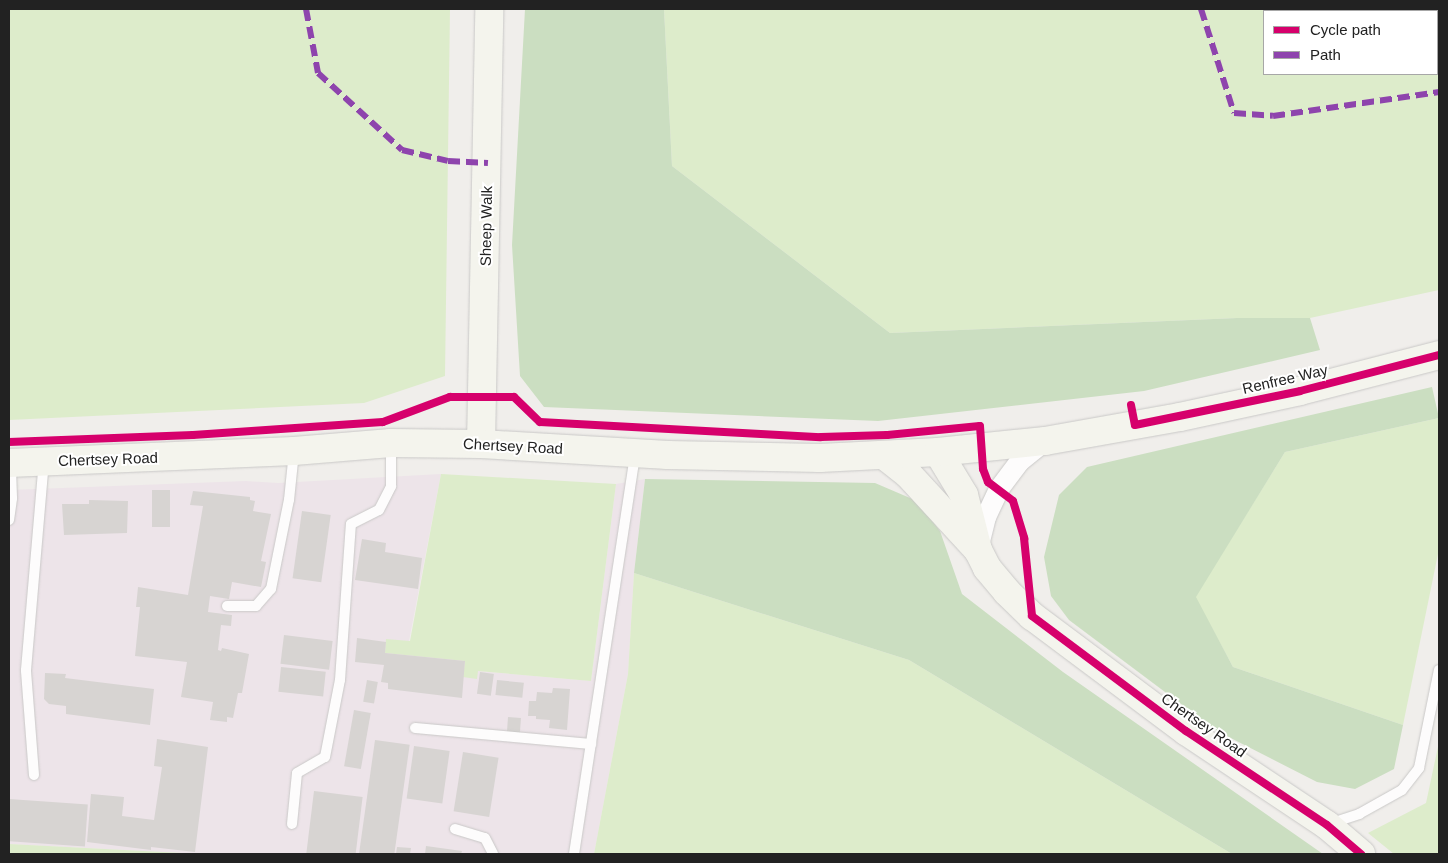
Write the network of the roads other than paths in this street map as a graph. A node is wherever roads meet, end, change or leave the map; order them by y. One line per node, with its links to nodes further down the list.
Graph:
1 (488, 9): 5 (main road, Sheep Walk)
2 (1439, 355): 3 (main road, Renfree Way)
3 (1044, 441): 7 (main road, Renfree Way); 13 (street)
4 (391, 442): 5 (main road, Chertsey Road); 6 (main road, Chertsey Road); 19 (lane)
5 (481, 444): 8 (main road, Chertsey Road)
6 (294, 451): 10 (main road, Chertsey Road); 14 (lane)
7 (938, 452): 9 (main road, Renfree Way); 13 (main road, Chertsey Road)
8 (635, 453): 9 (main road, Chertsey Road); 17 (lane)
9 (885, 456): 13 (main road, Chertsey Road)
10 (44, 461): 11 (main road, Chertsey Road); 18 (lane)
11 (10, 462): 12 (lane)
12 (9, 520)
13 (978, 550): 20 (main road, Chertsey Road)
14 (227, 606)
15 (1439, 670): 20 (lane)
16 (415, 728): 17 (lane)
17 (591, 744): 23 (lane)
18 (34, 775)
19 (292, 824)
20 (1327, 825): 24 (main road, Chertsey Road)
21 (455, 829): 22 (lane)
22 (493, 854)
23 (574, 854)
24 (1361, 854)

